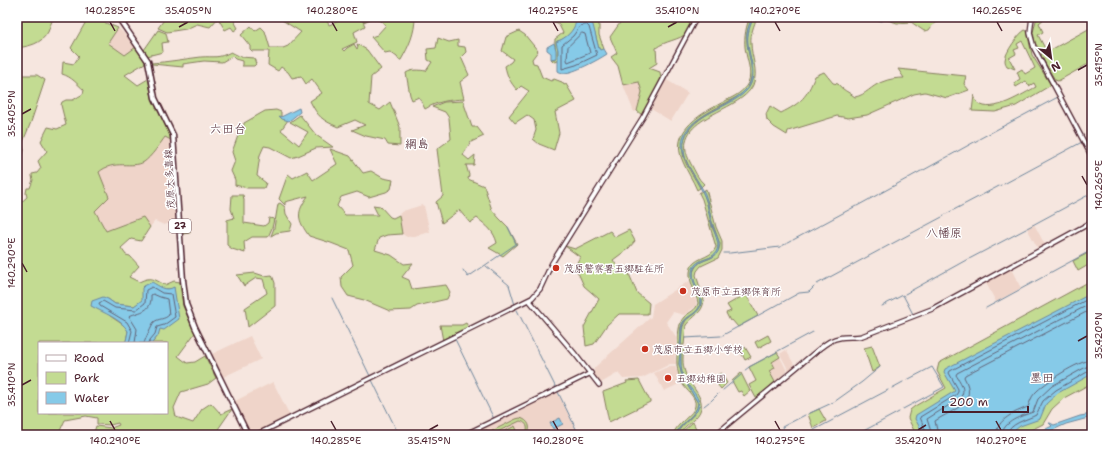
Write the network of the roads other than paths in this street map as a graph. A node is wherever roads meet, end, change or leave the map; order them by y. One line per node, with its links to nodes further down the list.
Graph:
1 (118, 17): 9 (main road, 茂原大多喜線 / 27)
2 (687, 17): 6 (street)
3 (1032, 17): 4 (street)
4 (1092, 157)
5 (1092, 222): 12 (street)
6 (529, 300): 7 (street); 10 (street)
7 (591, 373): 8 (street); 11 (street)
8 (599, 386)
9 (248, 435)
10 (256, 435)
11 (464, 435)
12 (715, 435)

